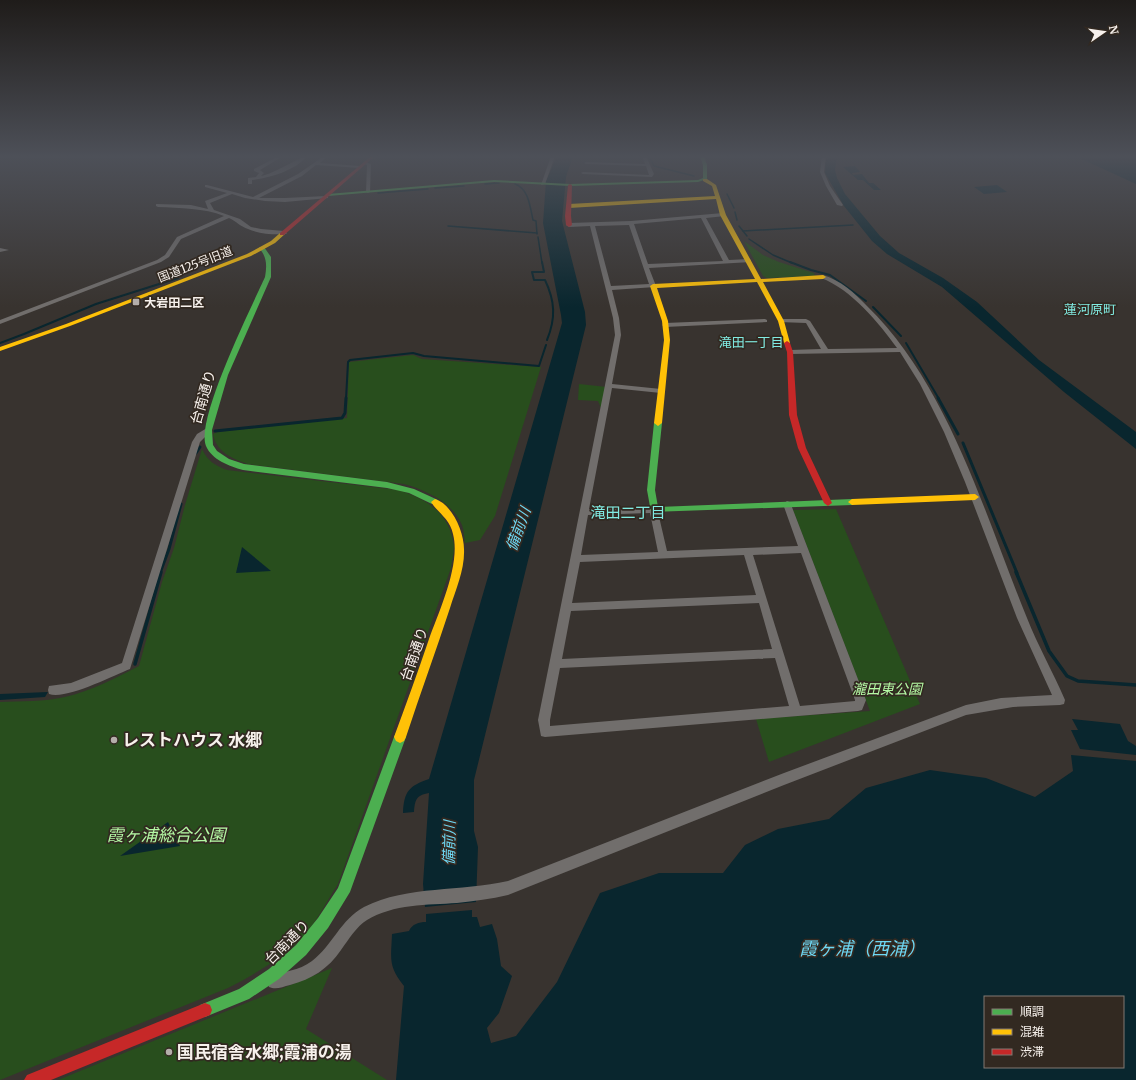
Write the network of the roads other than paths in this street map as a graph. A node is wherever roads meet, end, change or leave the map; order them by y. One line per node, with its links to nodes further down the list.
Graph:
1 (180, 206): 6 (street)
2 (209, 206): 6 (street)
3 (315, 206): 12 (street, 国道125号旧道)
4 (569, 206): 11 (street)
5 (720, 206): 7 (street)
6 (212, 211): 8 (street)
7 (723, 215): 9 (street); 14 (street)
8 (227, 217): 12 (street); 21 (street)
9 (703, 217): 10 (street); 15 (street)
10 (630, 223): 11 (street); 16 (street)
11 (592, 225): 19 (street)
12 (284, 233): 13 (street, 国道125号旧道)
13 (262, 248): 24 (street, 国道125号旧道); 30 (street, 台南通り)
14 (749, 261): 15 (street); 17 (street)
15 (726, 262): 16 (street)
16 (646, 266): 18 (street)
17 (760, 280): 18 (street); 22 (street); 25 (street)
18 (653, 286): 19 (street); 23 (street)
19 (609, 288): 28 (street)
20 (765, 321): 23 (street)
21 (0, 322)
22 (781, 322): 26 (street); 27 (street)
23 (665, 325): 29 (street)
24 (0, 349)
25 (903, 350): 27 (street); 31 (street)
26 (790, 352): 27 (street); 32 (street)
27 (826, 352)
28 (609, 386): 29 (street); 35 (street)
29 (661, 391): 34 (street)
30 (207, 431): 44 (street); 46 (street, 台南通り)
31 (975, 497): 32 (street); 46 (street)
32 (828, 503): 33 (street)
33 (787, 504): 34 (street); 36 (street)
34 (654, 510): 35 (street); 38 (street)
35 (584, 512): 39 (street)
36 (804, 549): 37 (street); 45 (street)
37 (748, 552): 38 (street); 40 (street)
38 (664, 555): 39 (street)
39 (575, 559): 41 (street)
40 (762, 599): 41 (street); 42 (street)
41 (566, 607): 43 (street)
42 (779, 653): 43 (street); 45 (street)
43 (556, 663): 45 (street)
44 (54, 690)
45 (796, 710)
46 (261, 985): 47 (street, 台南通り)
47 (32, 1080)

